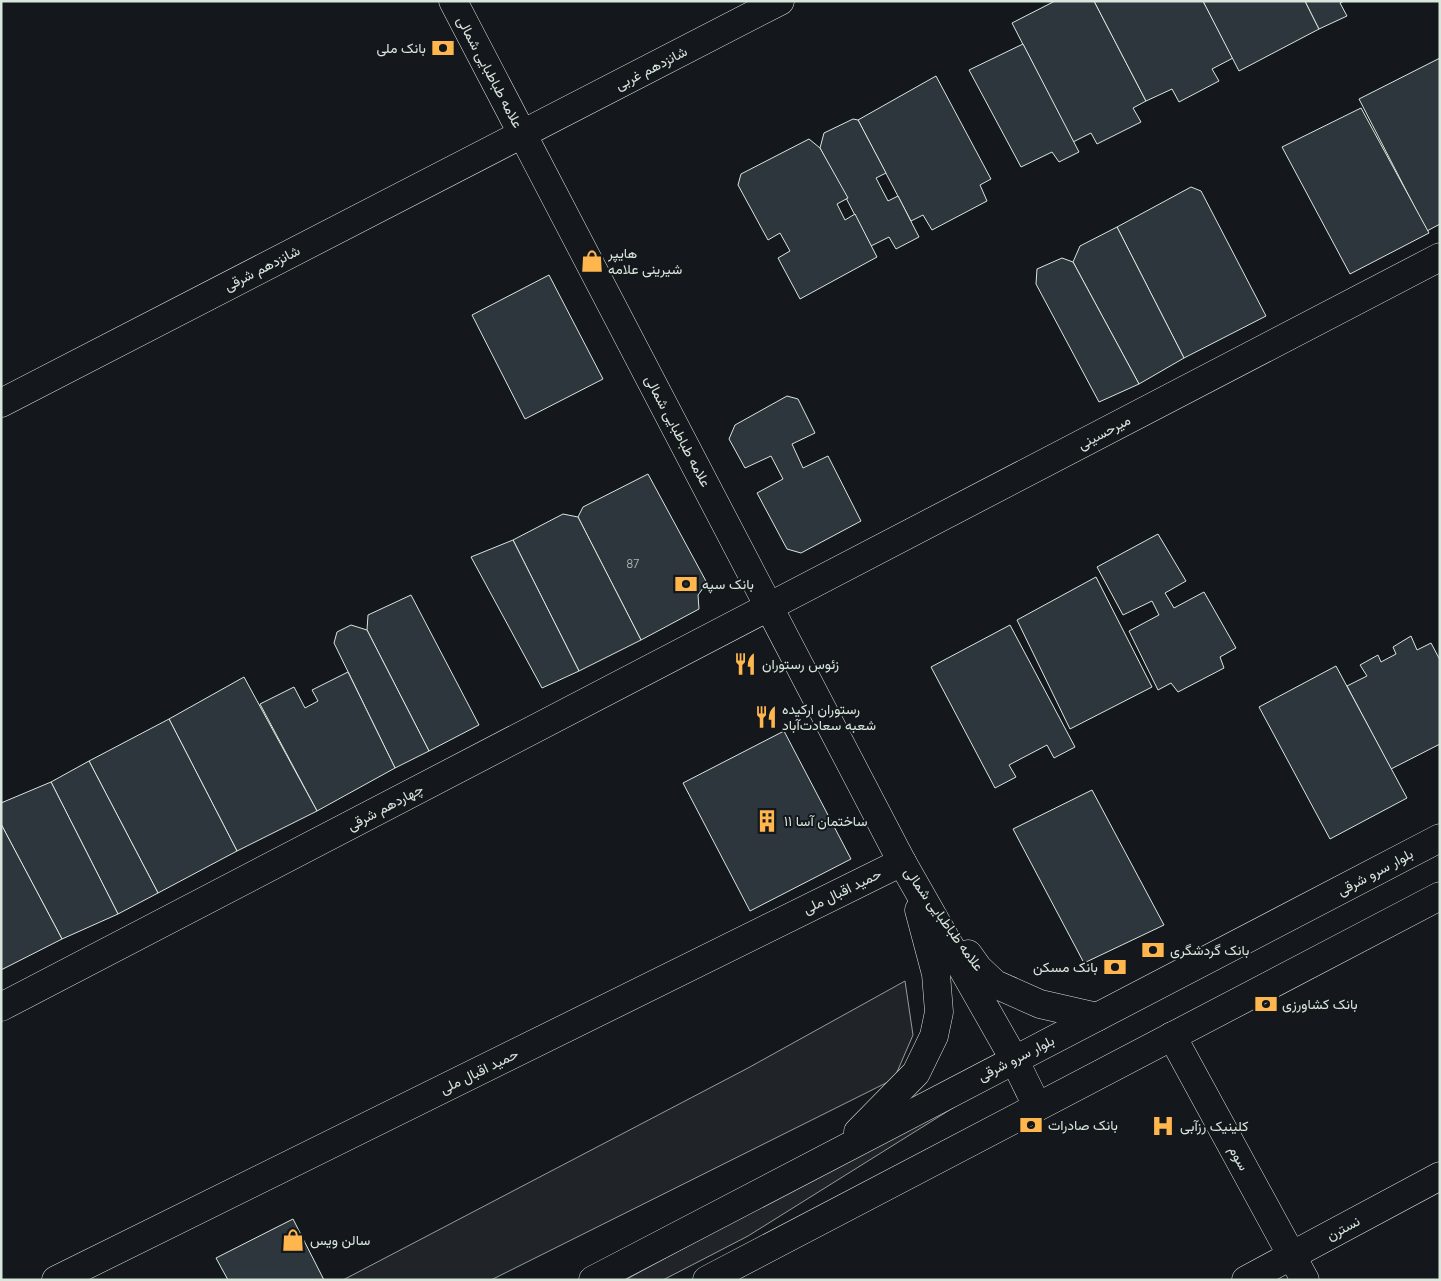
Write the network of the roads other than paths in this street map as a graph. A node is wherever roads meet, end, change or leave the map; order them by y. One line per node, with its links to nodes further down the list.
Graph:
1 (453, 1): 3 (street, علامه طباطبایی شمالی)
2 (780, 1): 3 (street, شانزدهم غربی)
3 (523, 134): 5 (street, شانزدهم شرقی); 6 (street, علامه طباطبایی شمالی)
4 (1440, 257): 6 (street, میرحسینی)
5 (1, 403)
6 (769, 606): 8 (street, علامه طباطبایی شمالی); 10 (street, چهاردهم شرقی)
7 (1440, 838): 11 (street, بلوار سرو شرقی)
8 (902, 862): 11 (street, علامه طباطبایی شمالی); 13 (street, علامه طباطبایی شمالی); 15 (street, علامه طباطبایی شمالی); 18 (street, حمید اقبال ملی)
9 (1440, 896): 12 (street)
10 (1, 1007)
11 (1097, 1016): 13 (street, بلوار سرو شرقی)
12 (1172, 1036): 14 (street); 17 (street, سوم)
13 (1014, 1059): 14 (street, علامه طباطبایی شمالی); 15 (street, بلوار سرو شرقی)
14 (1038, 1106): 20 (street)
15 (838, 1151): 19 (street, بلوار سرو شرقی)
16 (1440, 1176): 17 (street, نسترن)
17 (1292, 1254): 21 (street, نسترن); 22 (street, سوم)
18 (56, 1280)
19 (592, 1280)
20 (707, 1280)
21 (1246, 1280)
22 (1306, 1280)

